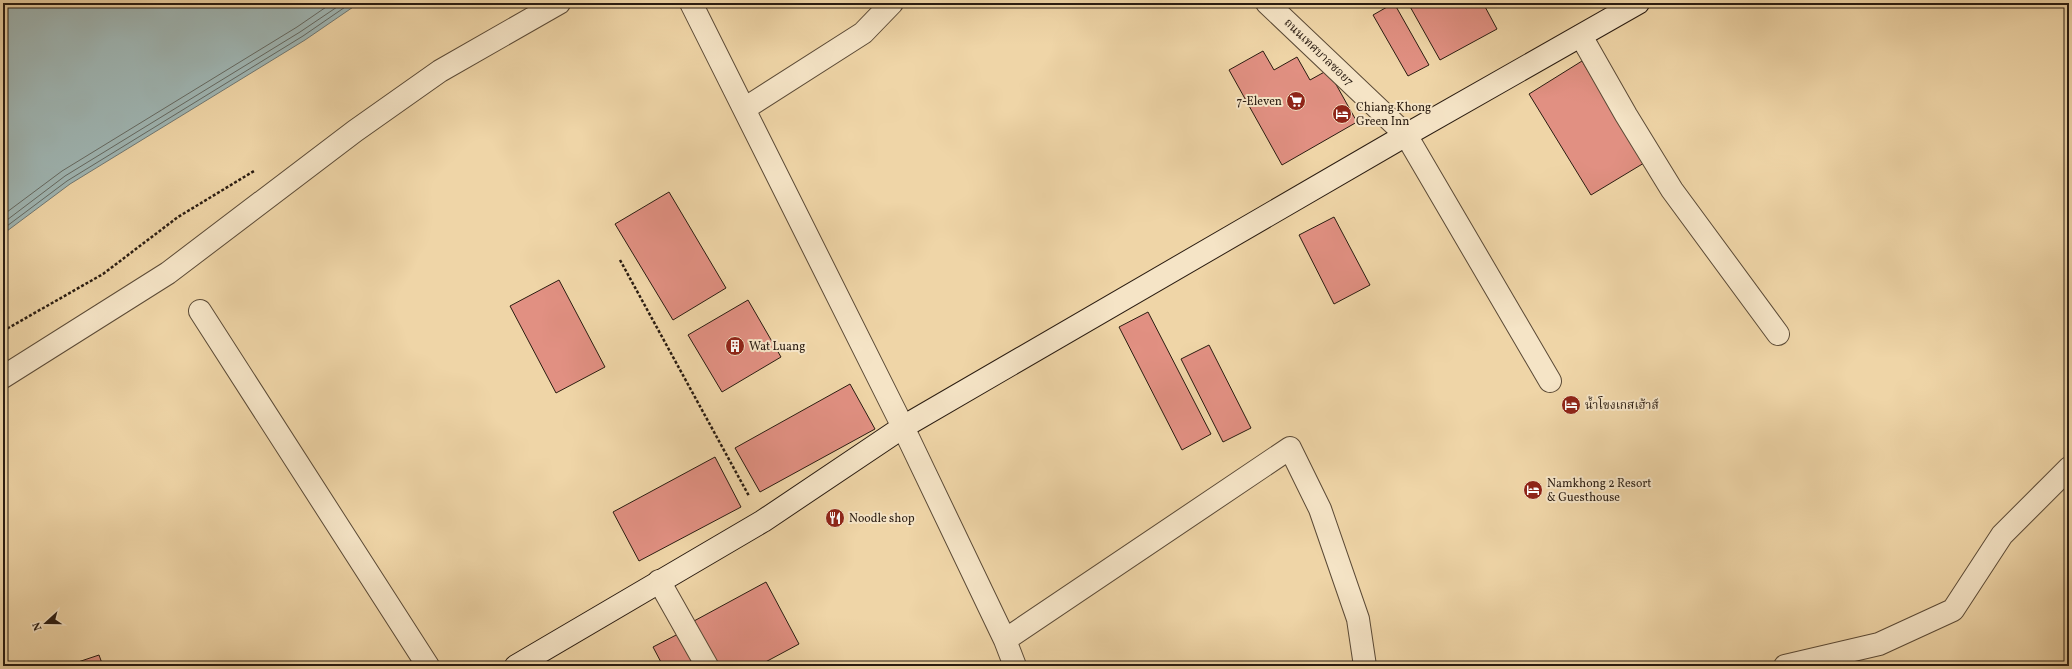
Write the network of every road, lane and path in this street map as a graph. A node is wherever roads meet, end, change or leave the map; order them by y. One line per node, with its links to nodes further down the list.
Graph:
1 (559, 3): 12 (street)
2 (691, 3): 7 (street)
3 (892, 3): 7 (street)
4 (1267, 3): 8 (street, ถนนเทศบาลซอย7)
5 (1638, 3): 6 (street)
6 (1581, 36): 8 (street); 11 (street)
7 (744, 109): 14 (street)
8 (1406, 135): 13 (street, ถนนเทศบาลซอย7); 14 (street)
9 (620, 260): 16 (path)
10 (200, 311): 19 (street)
11 (1778, 334)
12 (3, 377)
13 (1550, 381)
14 (903, 427): 16 (street); 18 (street)
15 (2069, 468): 24 (street)
16 (763, 521): 17 (street)
17 (660, 581): 20 (street); 21 (street)
18 (1005, 640): 22 (street); 23 (street)
19 (428, 666)
20 (516, 666)
21 (707, 666)
22 (1015, 666)
23 (1365, 666)
24 (1785, 666)

